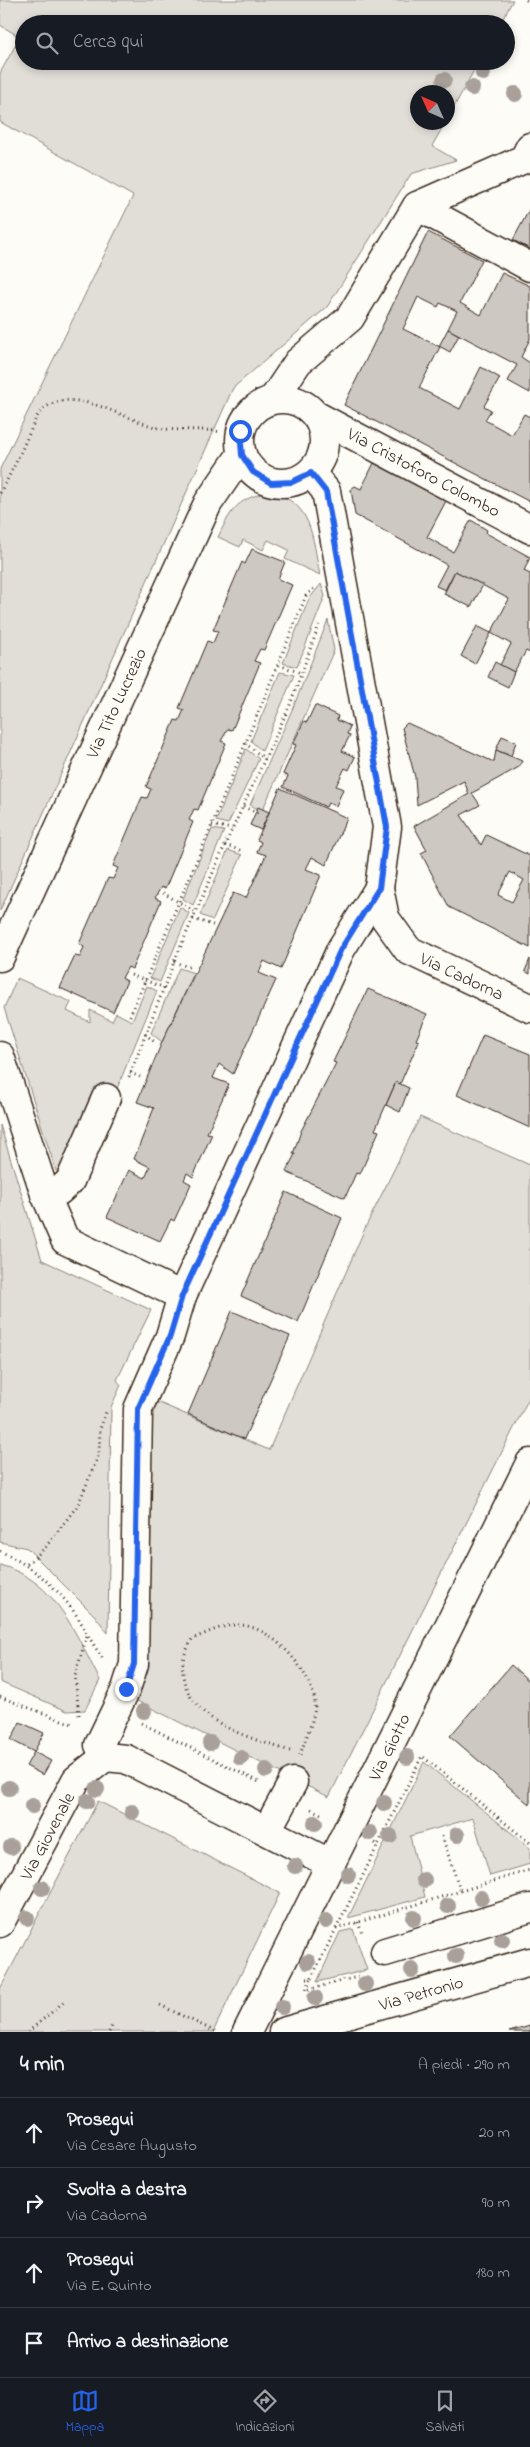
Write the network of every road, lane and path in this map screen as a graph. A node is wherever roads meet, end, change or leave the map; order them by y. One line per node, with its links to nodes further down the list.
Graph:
1 (526, 0): 2 (path)
2 (530, 2)
3 (530, 147): 4 (street)
4 (417, 206): 5 (street); 6 (street)
5 (530, 267)
6 (274, 398): 7 (street); 8 (street)
7 (317, 416): 9 (street); 11 (street, Via Cristoforo Colombo)
8 (241, 443): 9 (street); 10 (path); 29 (street, Via Tito Lucrezio)
9 (311, 473): 12 (street, Via Cadorna)
10 (0, 493)
11 (530, 529)
12 (342, 579): 13 (path); 14 (path); 23 (street, Via Cadorna)
13 (278, 665): 14 (path); 15 (path)
14 (301, 672): 16 (path)
15 (245, 743): 16 (path); 19 (path)
16 (264, 758): 17 (path)
17 (243, 807): 18 (path); 20 (path)
18 (261, 814)
19 (212, 825): 20 (path); 25 (path)
20 (232, 829): 21 (path)
21 (225, 845): 22 (path); 26 (path)
22 (242, 851)
23 (379, 888): 35 (street, Via Cadorna); 45 (street)
24 (163, 894): 25 (path)
25 (179, 901): 26 (path); 33 (path)
26 (196, 912): 27 (path)
27 (193, 919): 28 (path); 30 (path)
28 (213, 925)
29 (0, 957)
30 (174, 962): 31 (path); 34 (path)
31 (192, 968)
32 (131, 975): 33 (path)
33 (145, 980): 34 (path); 36 (path)
34 (165, 988): 37 (path)
35 (530, 1008)
36 (130, 1016)
37 (145, 1034): 38 (path); 40 (path)
38 (156, 1043)
39 (0, 1056): 44 (street)
40 (130, 1074): 41 (path); 42 (path)
41 (140, 1077)
42 (127, 1081)
43 (106, 1098): 44 (street)
44 (46, 1194): 45 (street)
45 (182, 1296): 53 (street)
46 (109, 1405): 49 (path)
47 (530, 1463): 56 (street, Via Giotto)
48 (0, 1551): 49 (path)
49 (27, 1564): 50 (path)
50 (87, 1635): 51 (path); 53 (path)
51 (108, 1664)
52 (0, 1697): 53 (path)
53 (102, 1732): 55 (path); 57 (street); 64 (street, Via Giovenale)
54 (301, 1754): 54 (path); 55 (path)
55 (289, 1789): 56 (path); 57 (street)
56 (348, 1829): 59 (path); 60 (street, Via Giotto)
57 (268, 1830): 60 (street)
58 (442, 1836): 62 (path)
59 (530, 1843)
60 (331, 1864): 76 (street, Via Giotto)
61 (530, 1870): 62 (path)
62 (460, 1890): 65 (path)
63 (530, 1908): 66 (street)
64 (0, 1924)
65 (336, 1928)
66 (385, 1952)
67 (530, 1962): 77 (street, Via Petronio)
68 (364, 1975): 69 (path)
69 (311, 1978)
70 (65, 2001): 73 (path)
71 (160, 2005): 75 (path)
72 (113, 2024): 74 (path)
73 (28, 2032)
74 (109, 2032)
75 (216, 2032)
76 (247, 2032)
77 (283, 2032)

